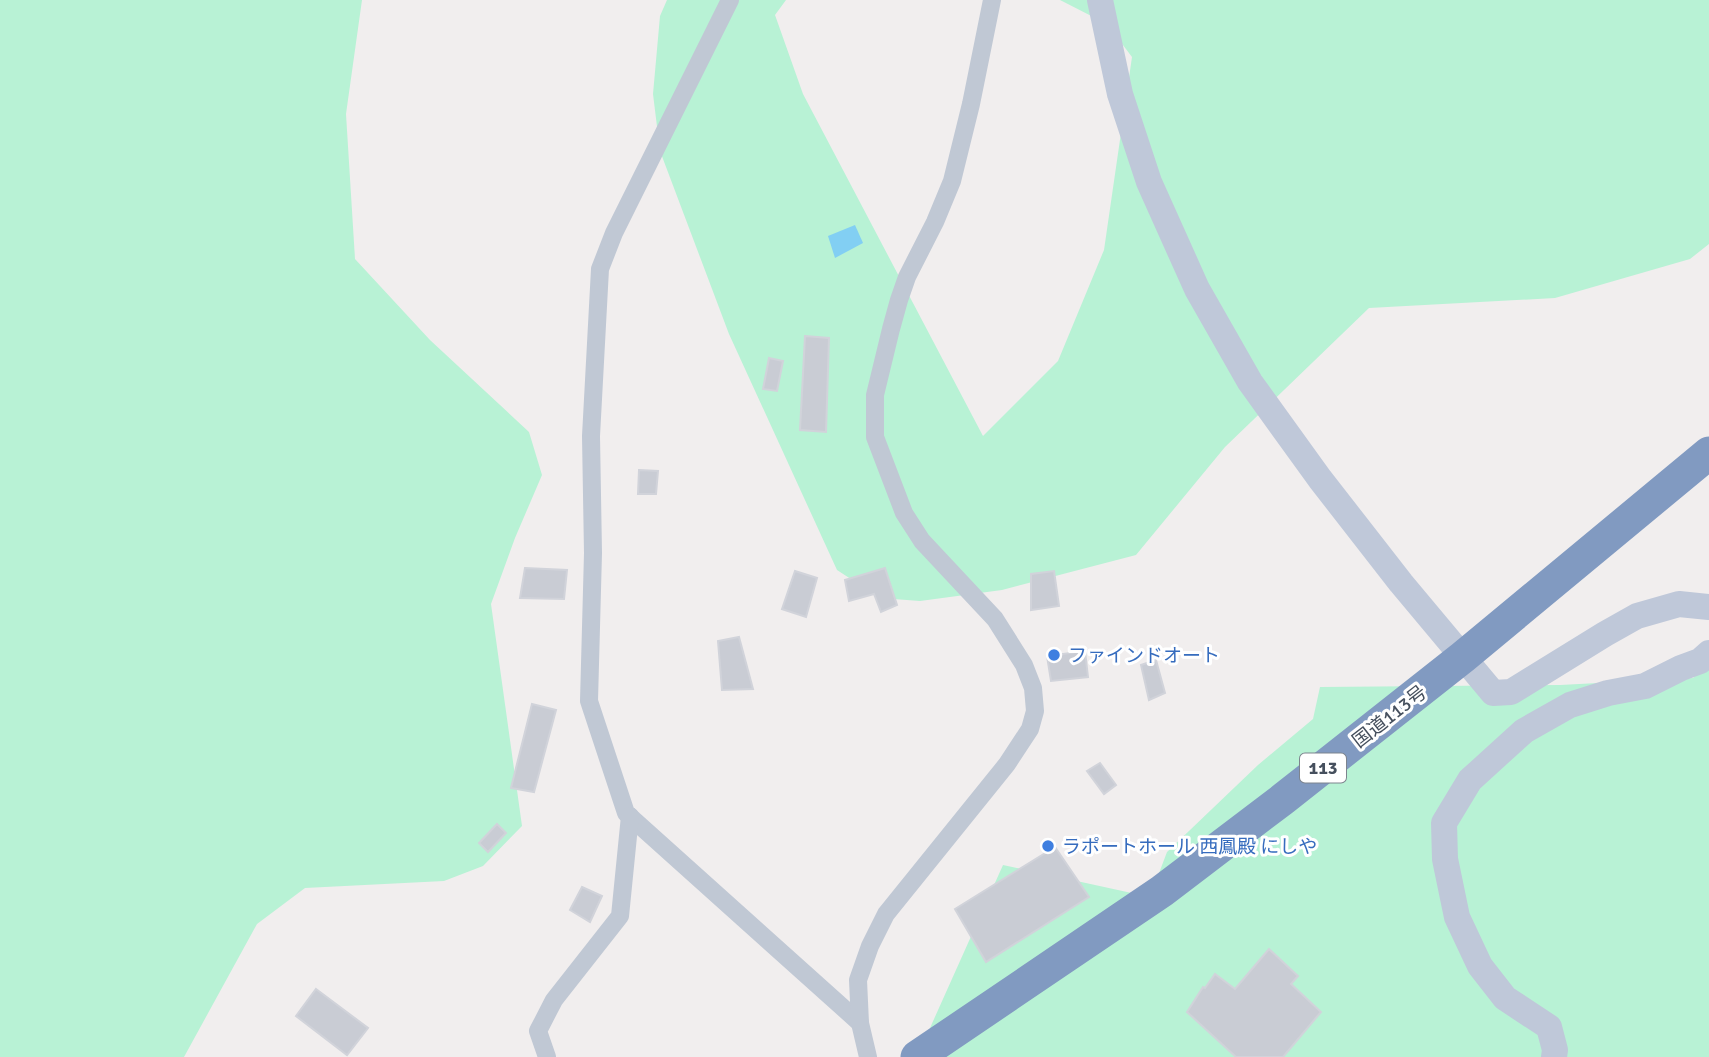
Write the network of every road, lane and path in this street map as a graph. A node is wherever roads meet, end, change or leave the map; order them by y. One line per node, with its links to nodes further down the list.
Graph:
1 (730, 0): 8 (street)
2 (992, 0): 9 (street)
3 (1100, 0): 7 (street)
4 (1709, 453): 7 (highway, 国道113号 / 113)
5 (1709, 607): 7 (street)
6 (1709, 653): 13 (street)
7 (1463, 657): 12 (highway, 国道113号 / 113)
8 (630, 816): 9 (street); 10 (street)
9 (860, 1023): 11 (street)
10 (547, 1057)
11 (868, 1057)
12 (917, 1057)
13 (1554, 1057)

